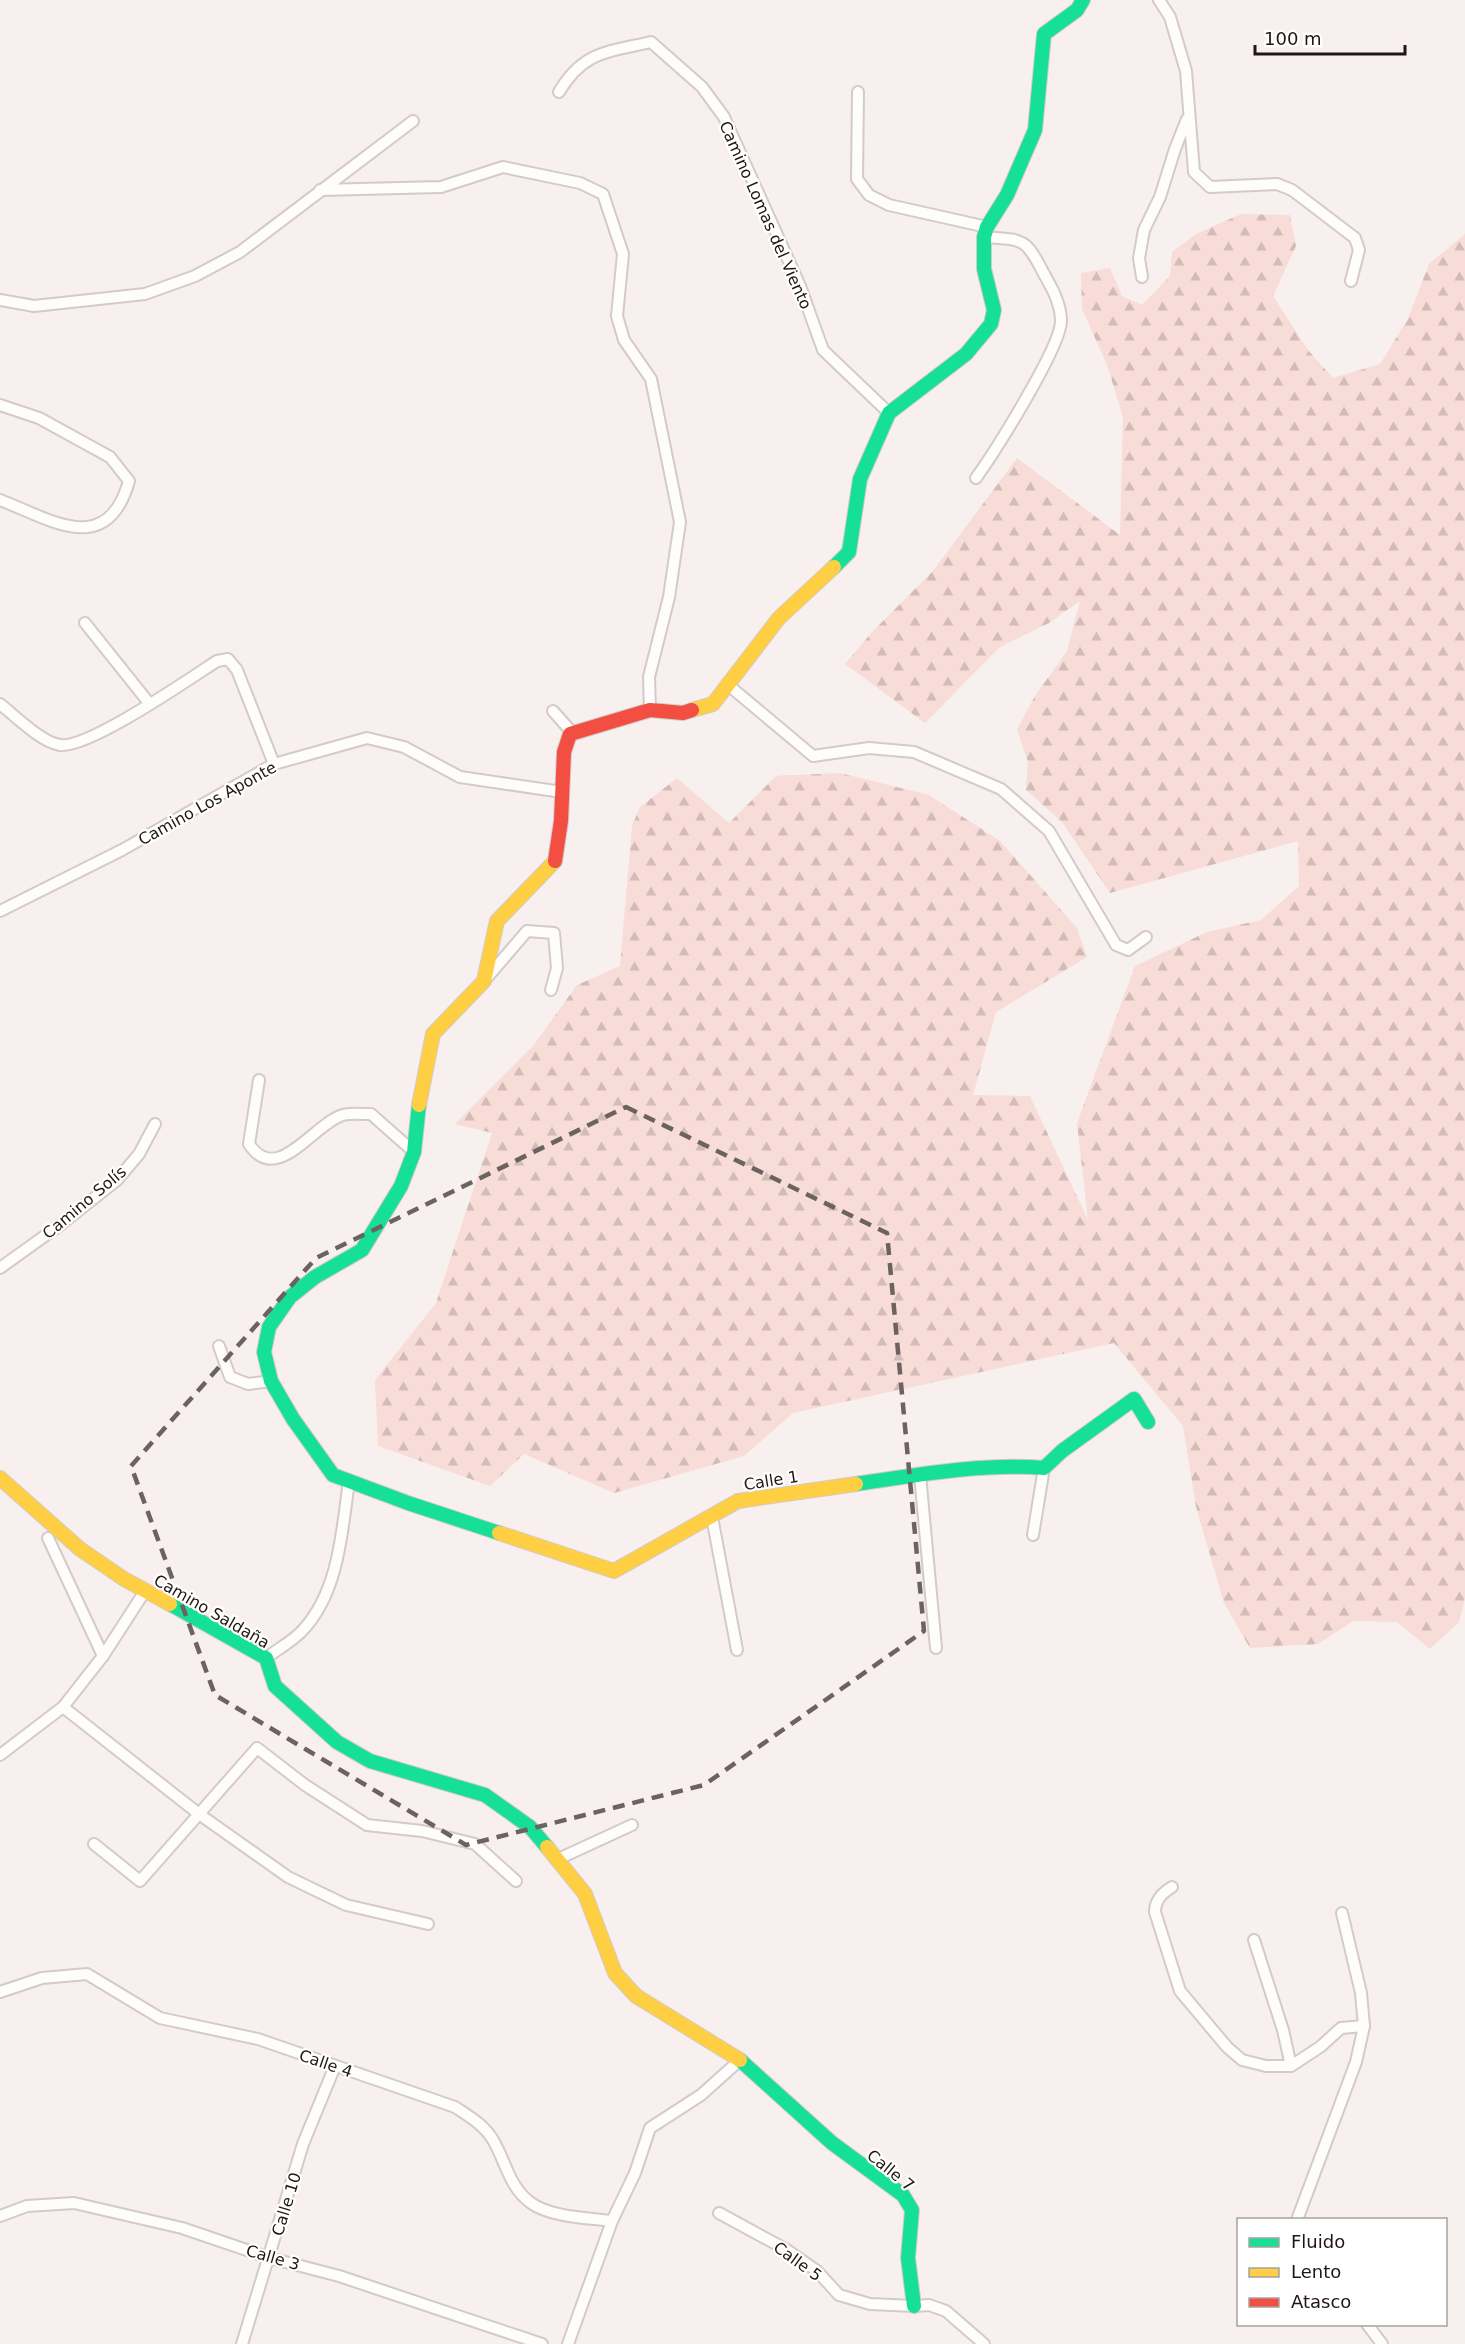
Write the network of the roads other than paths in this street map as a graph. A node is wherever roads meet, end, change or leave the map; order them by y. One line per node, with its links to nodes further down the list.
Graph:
1 (1083, 0): 8 (street)
2 (1159, 0): 5 (street)
3 (559, 92): 13 (street, Camino Lomas del Viento)
4 (858, 92): 8 (street)
5 (1189, 116): 9 (street); 10 (street)
6 (413, 121): 7 (street)
7 (320, 190): 11 (street); 20 (street)
8 (986, 232): 13 (street); 14 (street)
9 (1142, 276)
10 (1351, 281)
11 (0, 300)
12 (0, 405): 15 (street)
13 (890, 413): 17 (street)
14 (976, 478)
15 (0, 500)
16 (85, 623): 18 (street)
17 (727, 684): 20 (street); 26 (street)
18 (148, 703): 19 (street); 23 (street)
19 (0, 704)
20 (650, 710): 22 (street)
21 (553, 711): 22 (street)
22 (570, 734): 24 (street)
23 (274, 764): 24 (street, Camino Los Aponte); 25 (street, Camino Los Aponte)
24 (561, 792): 27 (street)
25 (0, 911)
26 (1146, 936)
27 (484, 981): 28 (street); 31 (street, Calle 1)
28 (551, 990)
29 (259, 1080): 31 (street)
30 (155, 1124): 32 (street, Camino Solís)
31 (414, 1152): 34 (street, Calle 1)
32 (0, 1268)
33 (219, 1346): 34 (street)
34 (271, 1381): 39 (street, Calle 1)
35 (1148, 1422): 36 (street)
36 (1044, 1468): 37 (street, Calle 1); 41 (street)
37 (920, 1475): 40 (street, Calle 1); 44 (street)
38 (0, 1478): 43 (street, Camino Saldaña)
39 (349, 1481): 40 (street, Calle 1); 47 (street)
40 (712, 1517): 45 (street)
41 (1033, 1535)
42 (48, 1538): 46 (street)
43 (145, 1591): 46 (street); 47 (street, Camino Saldaña)
44 (936, 1648)
45 (737, 1650)
46 (103, 1656): 48 (street)
47 (266, 1658): 53 (street, Camino Saldaña)
48 (63, 1707): 49 (street); 50 (street)
49 (0, 1755)
50 (199, 1814): 52 (street); 54 (street); 57 (street)
51 (632, 1824): 53 (street)
52 (94, 1844)
53 (556, 1860): 61 (street, Camino Saldaña)
54 (516, 1881)
55 (1172, 1887): 63 (street)
56 (1342, 1913): 60 (street)
57 (428, 1924)
58 (1254, 1940): 63 (street)
59 (0, 1990): 62 (street, Calle 4)
60 (1364, 2026): 63 (street); 66 (street)
61 (740, 2060): 67 (street); 69 (street, Calle 7)
62 (335, 2066): 67 (street, Calle 4); 68 (street, Calle 10)
63 (1291, 2066)
64 (719, 2213): 69 (street, Calle 5)
65 (0, 2216): 68 (street, Calle 3)
66 (1298, 2218)
67 (612, 2221): 73 (street)
68 (270, 2258): 71 (street, Calle 10); 72 (street, Calle 3)
69 (914, 2306): 74 (street)
70 (1368, 2326): 75 (street)
71 (242, 2344)
72 (542, 2344)
73 (568, 2344)
74 (984, 2344)
75 (1382, 2344)

